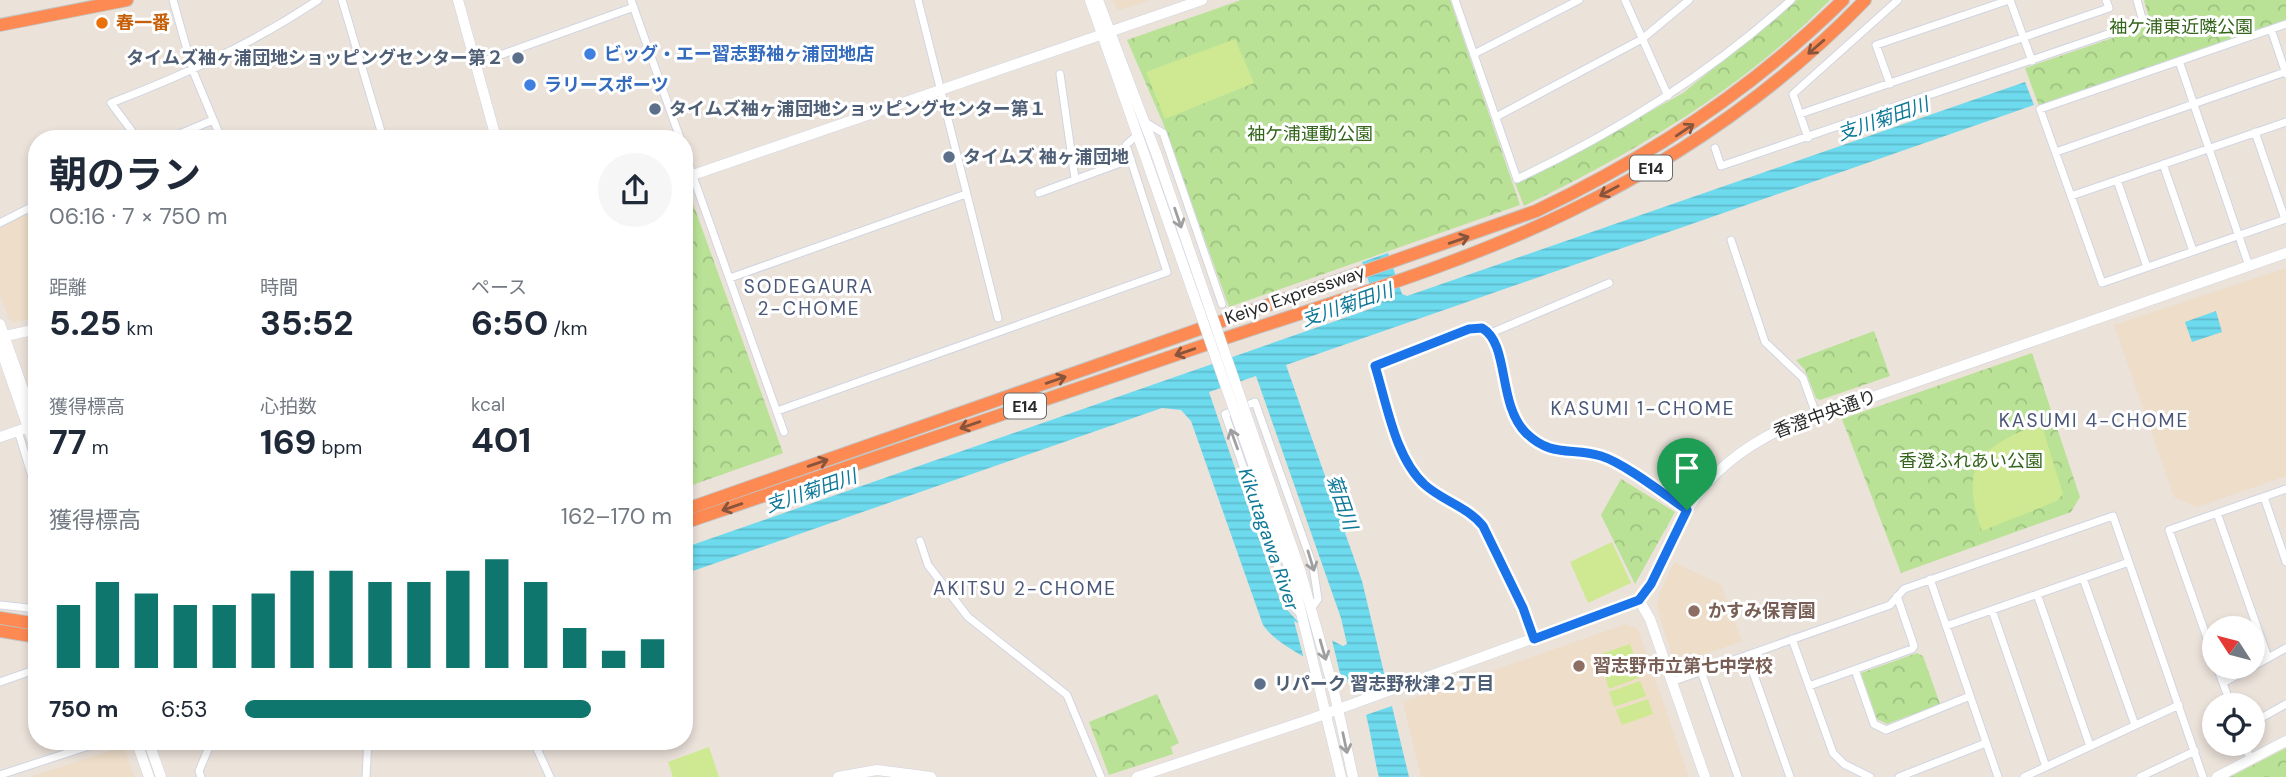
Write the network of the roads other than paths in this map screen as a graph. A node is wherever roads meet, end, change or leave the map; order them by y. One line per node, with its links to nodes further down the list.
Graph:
1 (127, 0): 23 (highway)
2 (173, 0): 32 (street)
3 (318, 0): 32 (street)
4 (342, 0): 47 (street)
5 (458, 0): 31 (street)
6 (918, 0): 36 (street)
7 (1090, 0): 25 (street)
8 (1098, 0): 25 (street)
9 (1202, 0): 25 (street)
10 (1455, 0): 28 (street)
11 (1579, 0): 28 (street)
12 (1625, 0): 27 (street)
13 (1689, 0): 27 (street)
14 (1791, 0): 37 (street)
15 (1843, 0): 92 (highway, Keiyo Expressway / E14, one-way to 15)
16 (1865, 0): 95 (highway, Keiyo Expressway / E14, one-way to 95)
17 (1898, 0): 39 (street)
18 (2010, 0): 26 (street); 35 (street)
19 (2106, 0): 26 (street)
20 (2137, 0): 29 (street)
21 (632, 4): 31 (street); 49 (street)
22 (2286, 23): 24 (street)
23 (0, 26)
24 (2271, 29): 30 (street); 33 (street)
25 (1107, 33): 36 (street); 43 (street); 51 (street)
26 (2024, 37): 29 (street); 35 (street)
27 (1642, 39): 37 (street); 40 (street)
28 (1474, 54): 40 (street)
29 (2032, 61): 52 (street)
30 (2179, 61): 38 (street); 55 (street)
31 (475, 64): 48 (street)
32 (193, 71): 41 (street); 44 (street)
33 (2286, 73): 38 (street)
34 (1060, 74): 59 (street)
35 (1890, 83): 39 (street)
36 (940, 90): 58 (street); 63 (street)
37 (1668, 96): 40 (street)
38 (2194, 105): 54 (street); 55 (street)
39 (1800, 114): 52 (street)
40 (1496, 117)
41 (213, 120): 45 (street); 46 (street)
42 (2286, 121): 50 (street)
43 (1145, 122): 76 (street); 99 (street, one-way to 99, bridge)
44 (131, 130)
45 (189, 130)
46 (217, 130)
47 (381, 130)
48 (494, 130)
49 (677, 130)
50 (2255, 132): 54 (street); 66 (street)
51 (1137, 135): 56 (street); 99 (street, bridge)
52 (1808, 138): 53 (street)
53 (1715, 148)
54 (2209, 148): 57 (street); 68 (street)
55 (2056, 152): 64 (street)
56 (1130, 159): 59 (street); 83 (street)
57 (2163, 164): 60 (street); 70 (street)
58 (693, 175)
59 (1075, 178): 62 (street)
60 (2117, 180): 64 (street); 73 (street)
61 (693, 189): 74 (street)
62 (1039, 192)
63 (966, 194): 74 (street); 77 (street)
64 (2071, 196): 73 (street)
65 (28, 209): 67 (street)
66 (2285, 219): 68 (street)
67 (0, 223)
68 (2239, 235): 70 (street); 72 (street)
69 (1731, 240): 84 (street)
70 (2193, 251): 73 (street)
71 (2286, 253): 72 (street, 香澄中央通り)
72 (2249, 266): 84 (street, 香澄中央通り)
73 (2147, 267)
74 (730, 278): 83 (street)
75 (1609, 283): 80 (street)
76 (1222, 304)
77 (998, 318)
78 (0, 324): 81 (street)
79 (28, 330): 81 (street)
80 (1491, 333): 93 (street); 116 (street)
81 (2, 336): 85 (street)
82 (0, 347): 86 (street)
83 (777, 411): 88 (street)
84 (1817, 416): 93 (street, 香澄中央通り)
85 (28, 418)
86 (28, 419)
87 (28, 428): 89 (street)
88 (784, 432)
89 (0, 437)
90 (2286, 489): 91 (street)
91 (2264, 497): 94 (street); 98 (street)
92 (693, 507)
93 (1687, 510): 104 (street, 香澄中央通り)
94 (2217, 513): 112 (street); 120 (street)
95 (693, 520)
96 (920, 541): 157 (street)
97 (2129, 562): 100 (street); 101 (street); 132 (street)
98 (2286, 562)
99 (1296, 574): 107 (street); 109 (street)
100 (2083, 578): 102 (street); 135 (street)
101 (1930, 579): 103 (street); 113 (street)
102 (2038, 594): 108 (street); 138 (street)
103 (1897, 596): 117 (street); 121 (street)
104 (1639, 600): 116 (street); 126 (street)
105 (0, 605): 106 (street)
106 (28, 608)
107 (1311, 609): 109 (street, one-way to 107); 133 (street, one-way to 133)
108 (1992, 610): 113 (street); 148 (street)
109 (1302, 616): 133 (street)
110 (0, 618): 111 (highway)
111 (28, 623)
112 (2202, 624)
113 (1946, 626): 130 (street)
114 (0, 631): 115 (highway)
115 (28, 636)
116 (1534, 639): 133 (street)
117 (1792, 639): 119 (street); 128 (street)
118 (2286, 648): 120 (street)
119 (1747, 655): 122 (street); 163 (street)
120 (2267, 658): 127 (street)
121 (1855, 670): 128 (street); 130 (street)
122 (1701, 671): 126 (street); 162 (street)
123 (28, 672): 125 (street)
124 (2222, 679): 127 (street)
125 (0, 682)
126 (1671, 682): 161 (street)
127 (2223, 683): 129 (street)
128 (1809, 686): 164 (street)
129 (2227, 693)
130 (1970, 696): 137 (street)
131 (2286, 704): 134 (street)
132 (2179, 705): 135 (street); 145 (street)
133 (1333, 711): 158 (street); 159 (street); 160 (street, one-way to 160)
134 (2265, 716)
135 (2134, 725): 138 (street)
136 (2286, 741): 147 (street)
137 (1986, 743): 165 (street); 166 (street)
138 (2090, 746): 148 (street)
139 (76, 750): 149 (street)
140 (140, 750): 150 (street)
141 (152, 750): 151 (street)
142 (208, 750): 152 (street)
143 (367, 750): 153 (street)
144 (538, 750): 154 (street)
145 (2194, 751): 168 (street); 169 (street)
146 (2248, 756): 147 (street)
147 (2250, 760): 170 (street)
148 (2046, 767): 167 (street)
149 (0, 775)
150 (149, 777)
151 (161, 777)
152 (201, 777)
153 (366, 777)
154 (550, 777)
155 (838, 777): 156 (street)
156 (931, 777)
157 (1101, 777)
158 (1137, 777)
159 (1341, 777)
160 (1353, 777)
161 (1704, 777)
162 (1738, 777)
163 (1790, 777)
164 (1870, 777)
165 (1899, 777)
166 (1998, 777)
167 (2024, 777)
168 (2140, 777)
169 (2203, 777)
170 (2217, 777)

